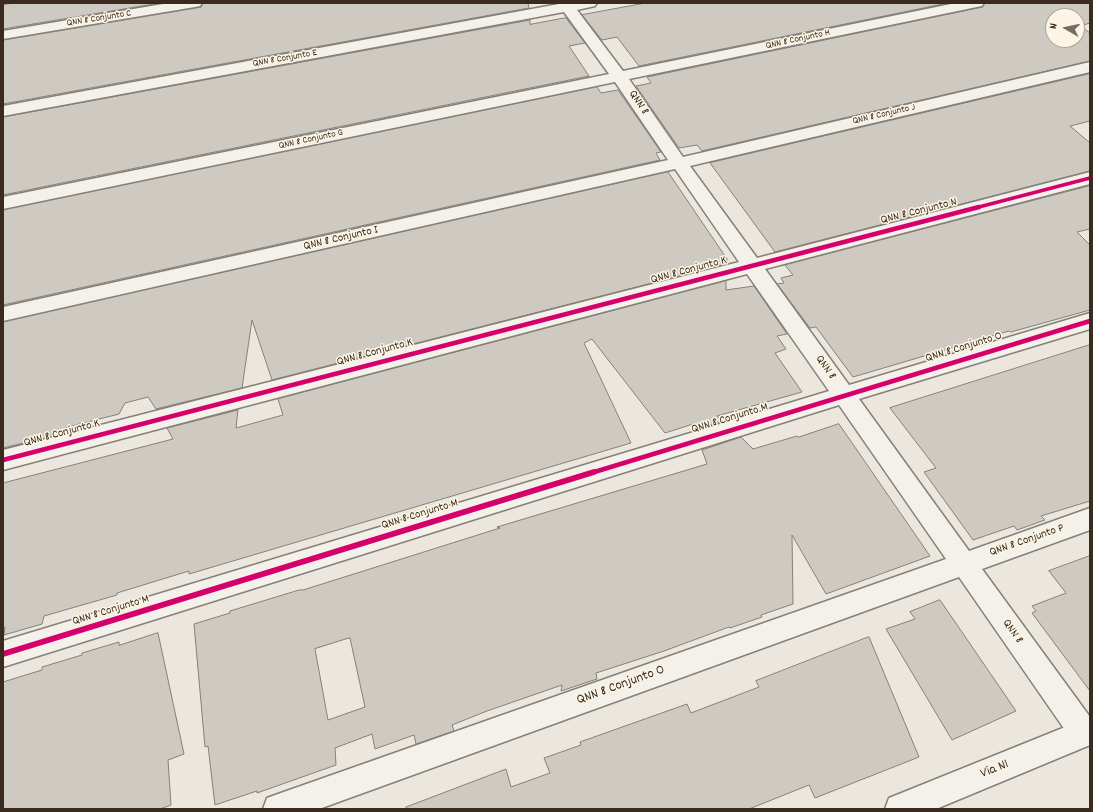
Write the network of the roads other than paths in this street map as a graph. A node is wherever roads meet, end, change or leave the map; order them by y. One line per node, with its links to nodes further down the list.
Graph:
1 (195, 3): 5 (street, QNN 8 Conjunto C)
2 (590, 3): 4 (street, QNN 8 Conjunto E)
3 (977, 3): 7 (street, QNN 8 Conjunto H)
4 (566, 5): 7 (street, QNN 8); 8 (street, QNN 8 Conjunto E)
5 (3, 35)
6 (1090, 68): 9 (street, QNN 8 Conjunto J)
7 (619, 76): 9 (street, QNN 8); 11 (street, QNN 8 Conjunto G)
8 (3, 111)
9 (679, 163): 12 (street, QNN 8); 13 (street, QNN 8 Conjunto I)
10 (1090, 178): 12 (street, QNN 8 Conjunto N)
11 (3, 203)
12 (752, 265): 15 (street, QNN 8); 16 (street, QNN 8 Conjunto K)
13 (3, 314)
14 (1090, 322): 15 (street, QNN 8 Conjunto O)
15 (844, 395): 18 (street, QNN 8); 19 (street, QNN 8 Conjunto M)
16 (3, 460)
17 (1090, 519): 18 (street, QNN 8 Conjunto P)
18 (963, 563): 20 (street, QNN 8); 21 (street, QNN 8 Conjunto O)
19 (3, 654)
20 (1087, 732): 22 (street, Via N1)
21 (278, 809)
22 (900, 809)

